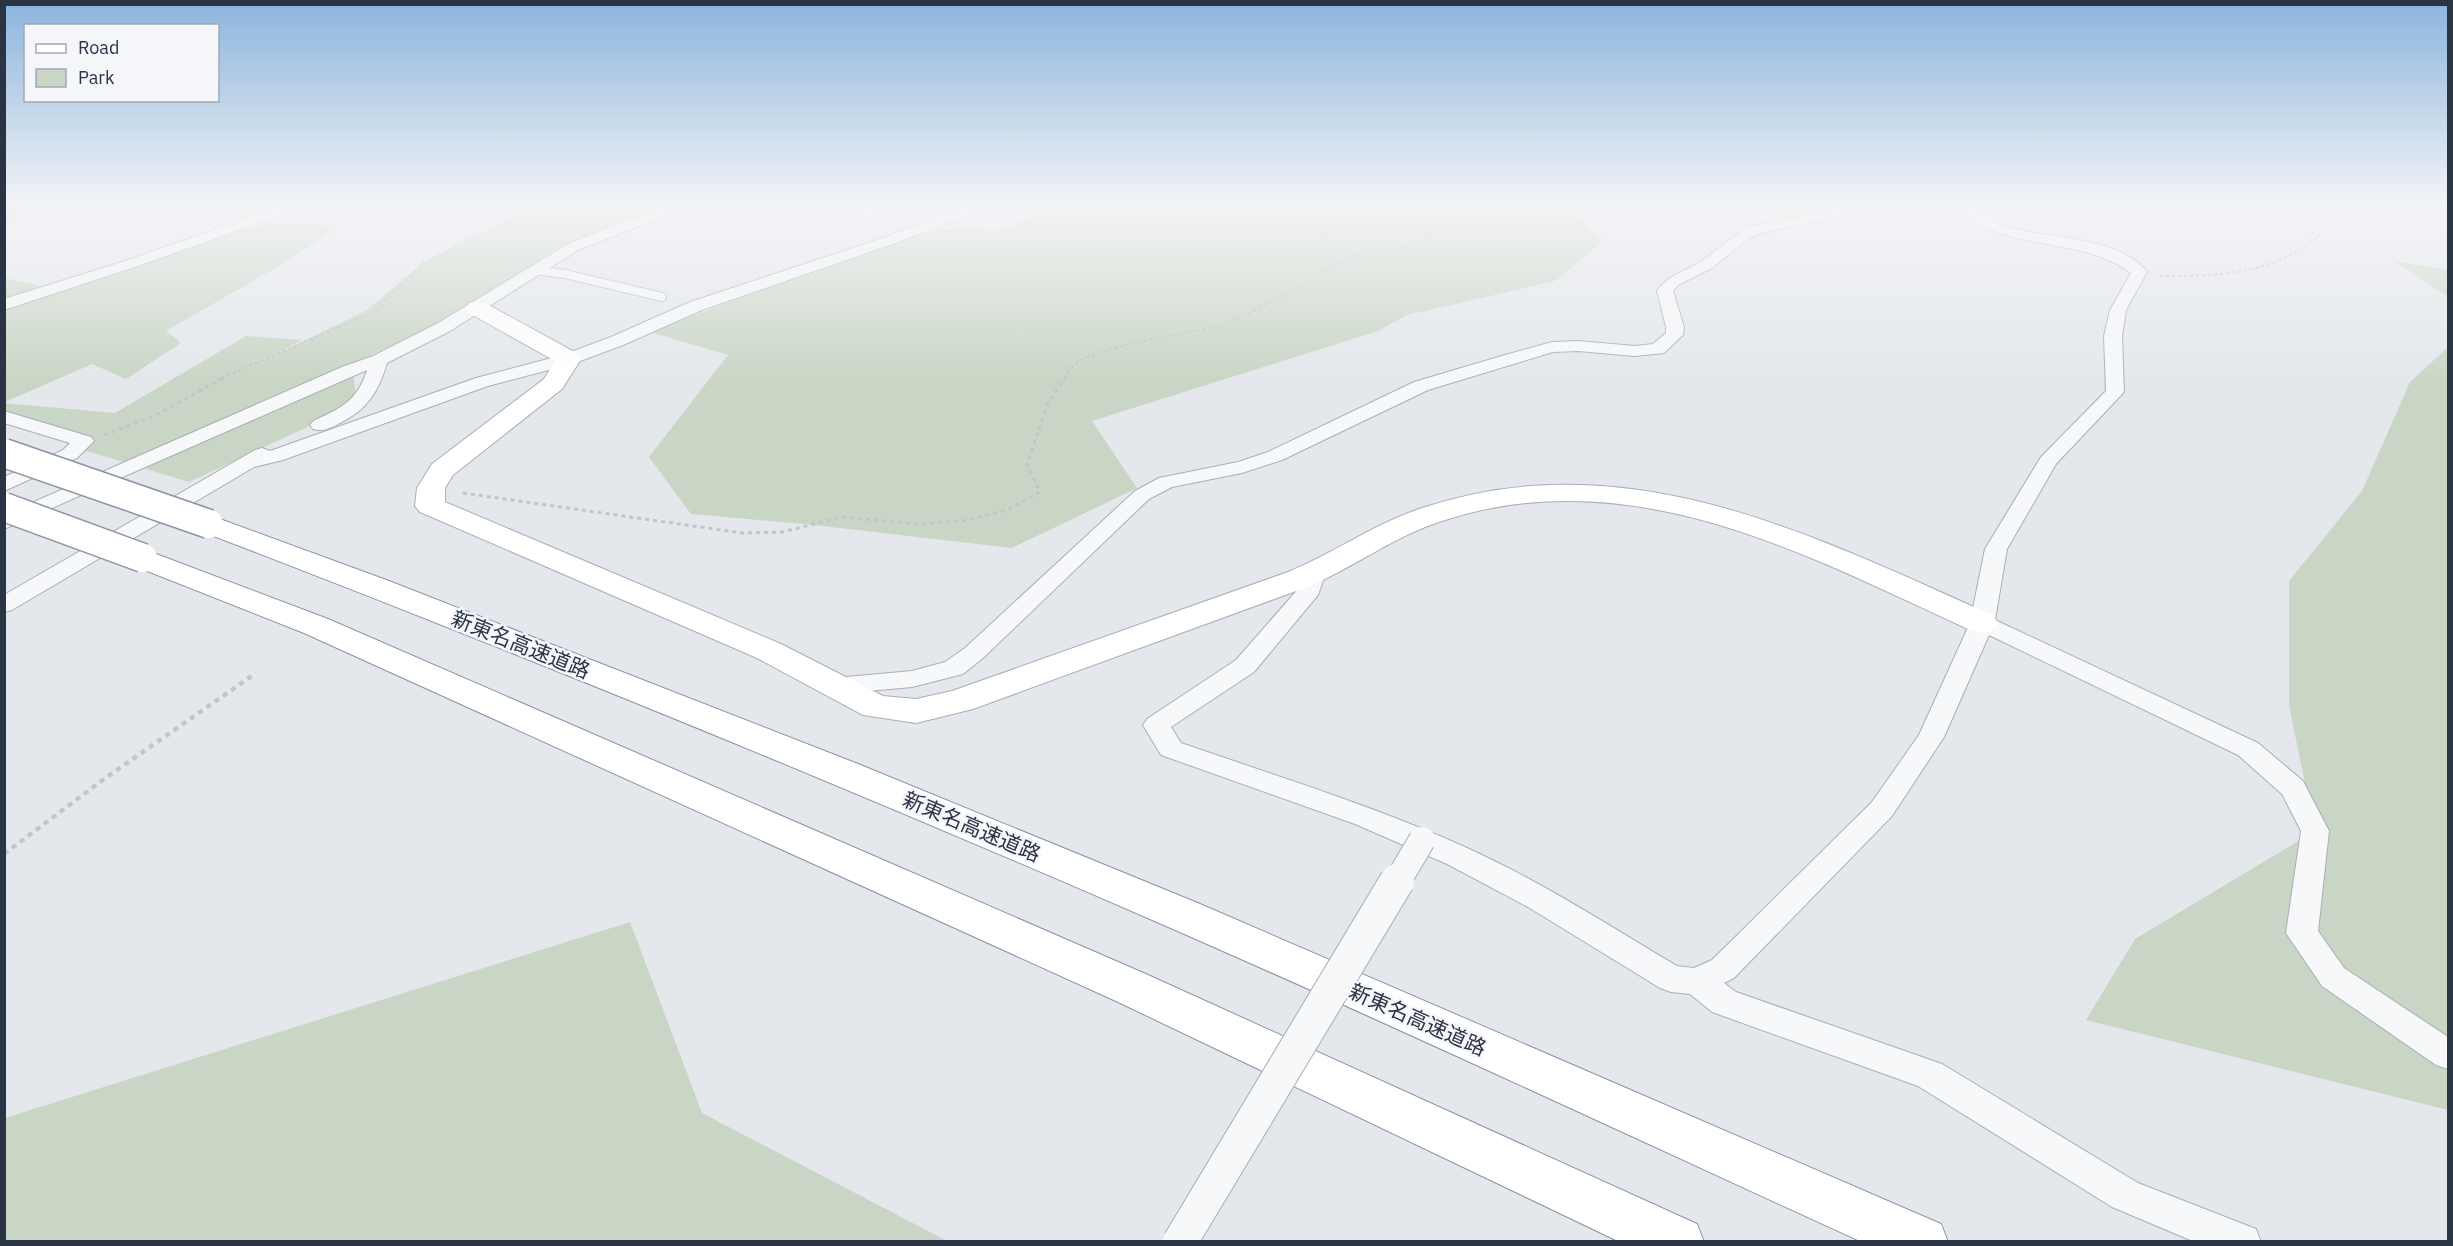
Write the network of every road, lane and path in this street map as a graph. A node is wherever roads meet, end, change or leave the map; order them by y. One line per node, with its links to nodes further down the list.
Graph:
1 (130, 264): 12 (street)
2 (422, 264): 17 (path)
3 (545, 264): 9 (street)
4 (820, 264): 14 (street)
5 (1339, 264): 21 (path)
6 (1707, 264): 28 (street)
7 (2130, 264): 10 (street)
8 (2274, 264): 10 (path)
9 (536, 270): 11 (lane); 13 (street)
10 (2139, 272): 26 (street)
11 (662, 297)
12 (4, 305)
13 (477, 308): 14 (main road); 15 (street)
14 (569, 359): 19 (street); 21 (main road)
15 (380, 360): 19 (street); 23 (street)
16 (4, 417): 17 (street)
17 (81, 444): 20 (street)
18 (4, 453): 35 (main road, 新東名高速道路, bridge)
19 (250, 462): 25 (street)
20 (4, 485)
21 (431, 488): 28 (main road)
22 (4, 507): 34 (main road, bridge)
23 (4, 523)
24 (1315, 572): 26 (main road); 28 (main road); 29 (street)
25 (4, 605)
26 (1982, 623): 31 (street); 32 (street)
27 (256, 673): 30 (path)
28 (835, 686)
29 (1422, 840): 31 (street); 33 (street, bridge)
30 (4, 854)
31 (1697, 981): 36 (street)
32 (2448, 1055)
33 (1180, 1242)
34 (1678, 1242)
35 (1922, 1242)
36 (2242, 1242)

